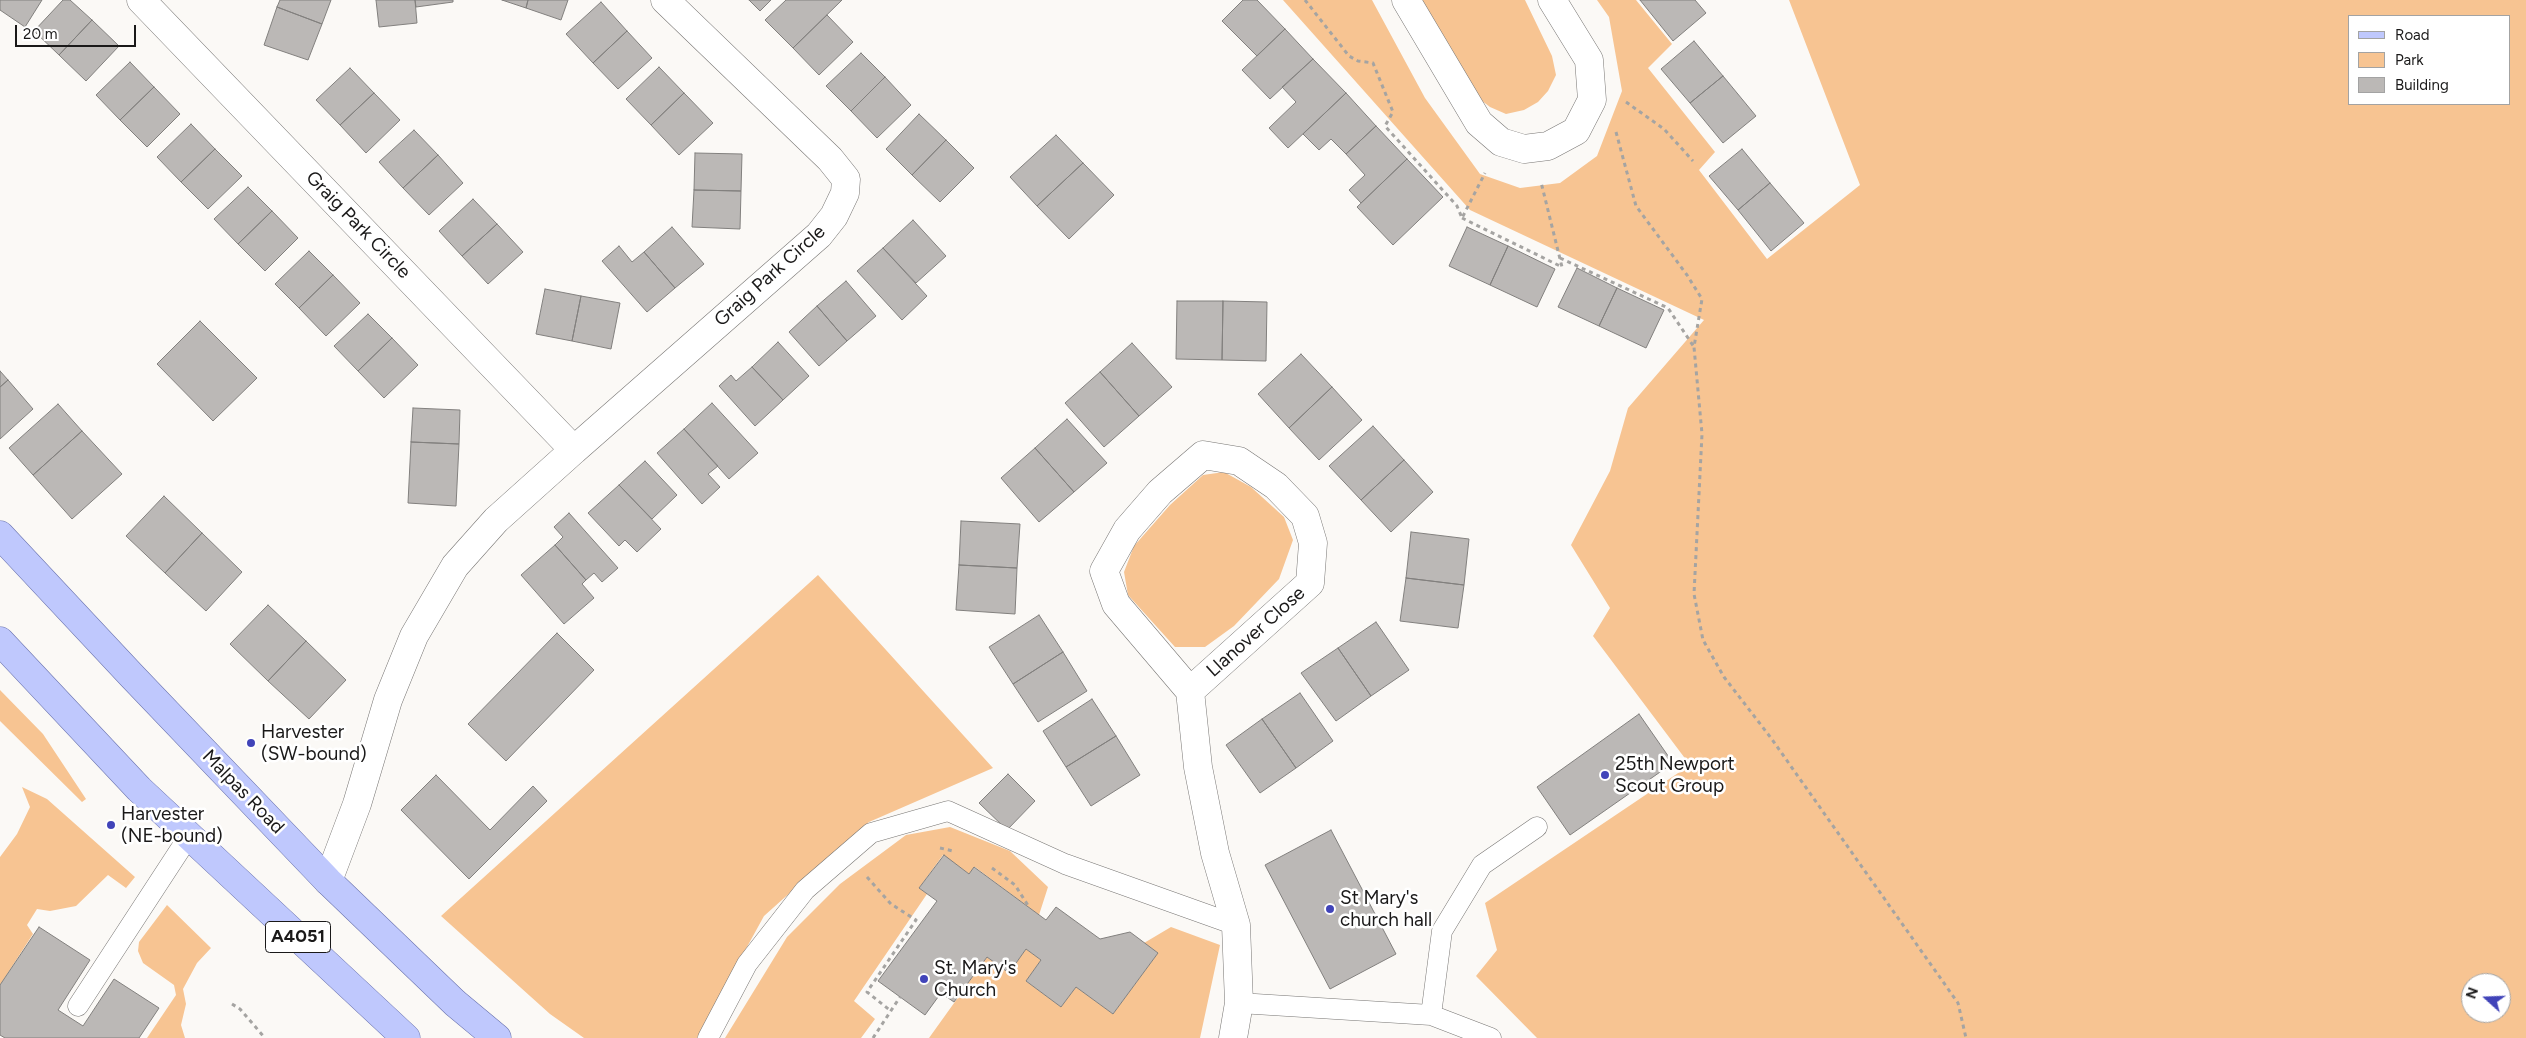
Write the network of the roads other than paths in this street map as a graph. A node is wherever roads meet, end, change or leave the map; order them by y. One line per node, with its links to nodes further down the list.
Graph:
1 (142, 0): 5 (street, Graig Park Circle)
2 (665, 0): 5 (street, Graig Park Circle)
3 (1406, 0): 4 (street)
4 (1552, 0)
5 (574, 450): 11 (street, Graig Park Circle)
6 (0, 535): 11 (main road, Malpas Road / A4051)
7 (0, 641): 10 (main road, A4051)
8 (1190, 691): 8 (street, Llanover Close); 12 (street, Llanover Close)
9 (1537, 827): 15 (lane)
10 (189, 836): 14 (lane); 16 (main road, A4051)
11 (328, 881): 17 (main road, Malpas Road / A4051)
12 (1236, 925): 13 (street, Llanover Close); 18 (lane)
13 (1240, 1003): 15 (lane); 19 (street, Llanover Close)
14 (78, 1006)
15 (1430, 1015): 20 (lane)
16 (406, 1038)
17 (497, 1038)
18 (708, 1038)
19 (1233, 1038)
20 (1491, 1038)

